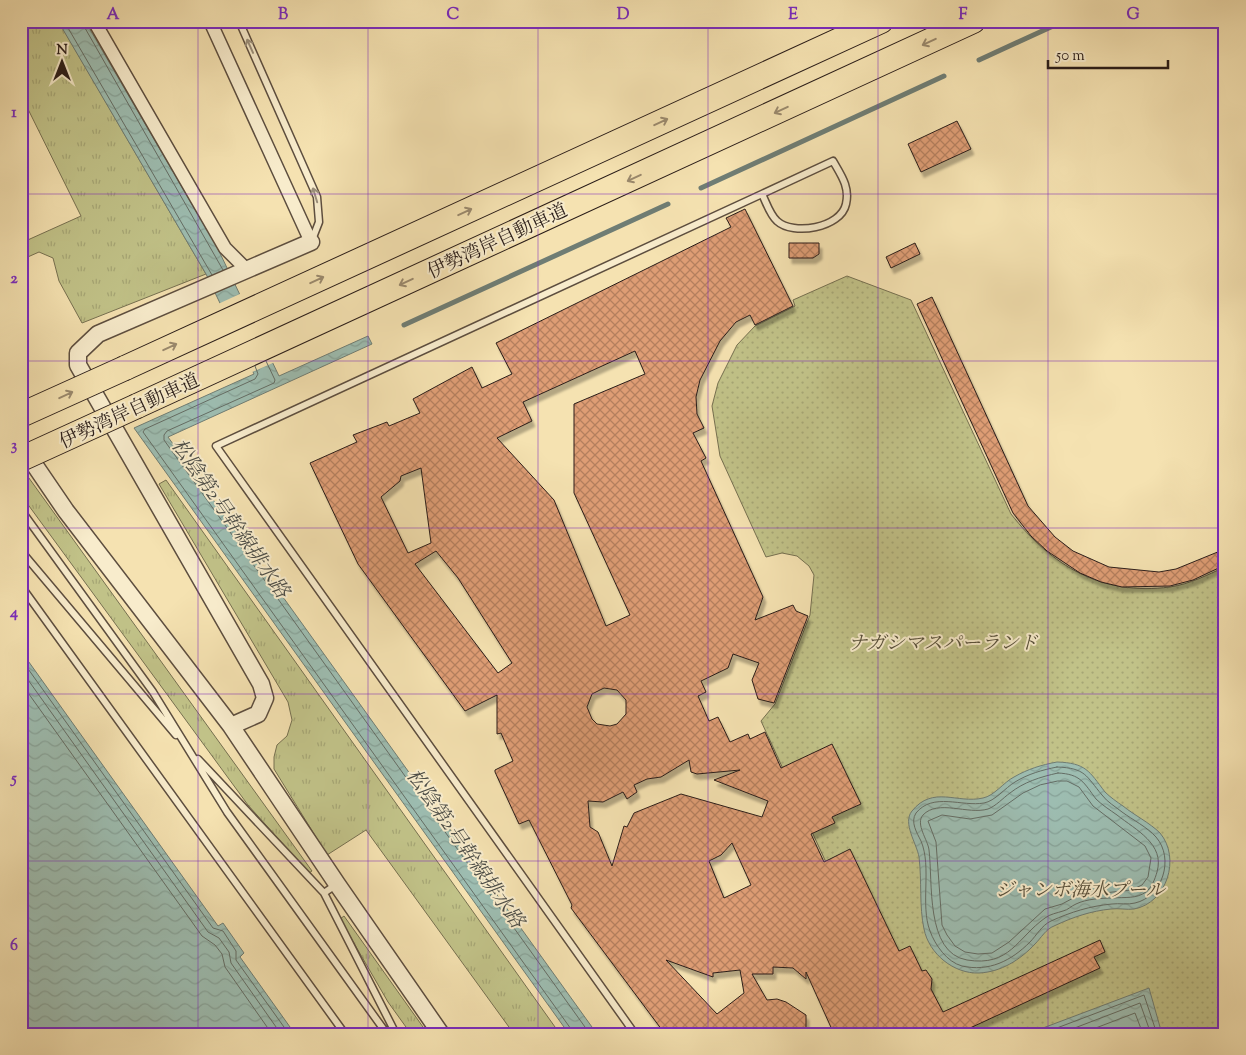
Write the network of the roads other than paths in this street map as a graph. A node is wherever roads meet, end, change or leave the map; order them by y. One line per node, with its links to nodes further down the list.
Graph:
1 (94, 21): 10 (street)
2 (210, 21): 9 (street)
3 (239, 21): 9 (lane, one-way to 3)
4 (869, 21): 7 (highway)
5 (881, 21): 7 (highway, 伊勢湾岸自動車道)
6 (973, 21): 13 (highway, 伊勢湾岸自動車道, one-way to 13, bridge)
7 (800, 59): 11 (highway, 伊勢湾岸自動車道, one-way to 7, bridge)
8 (762, 194): 8 (lane); 24 (lane)
9 (311, 242): 10 (street)
10 (242, 272): 17 (street)
11 (21, 416)
12 (21, 446): 17 (street)
13 (21, 459)
14 (21, 510): 18 (lane)
15 (21, 551): 18 (lane)
16 (21, 586): 20 (lane)
17 (231, 726): 19 (street)
18 (187, 747): 19 (lane); 21 (lane)
19 (330, 888): 22 (lane); 23 (street)
20 (345, 1034)
21 (387, 1034)
22 (396, 1034)
23 (442, 1034)
24 (635, 1034)

